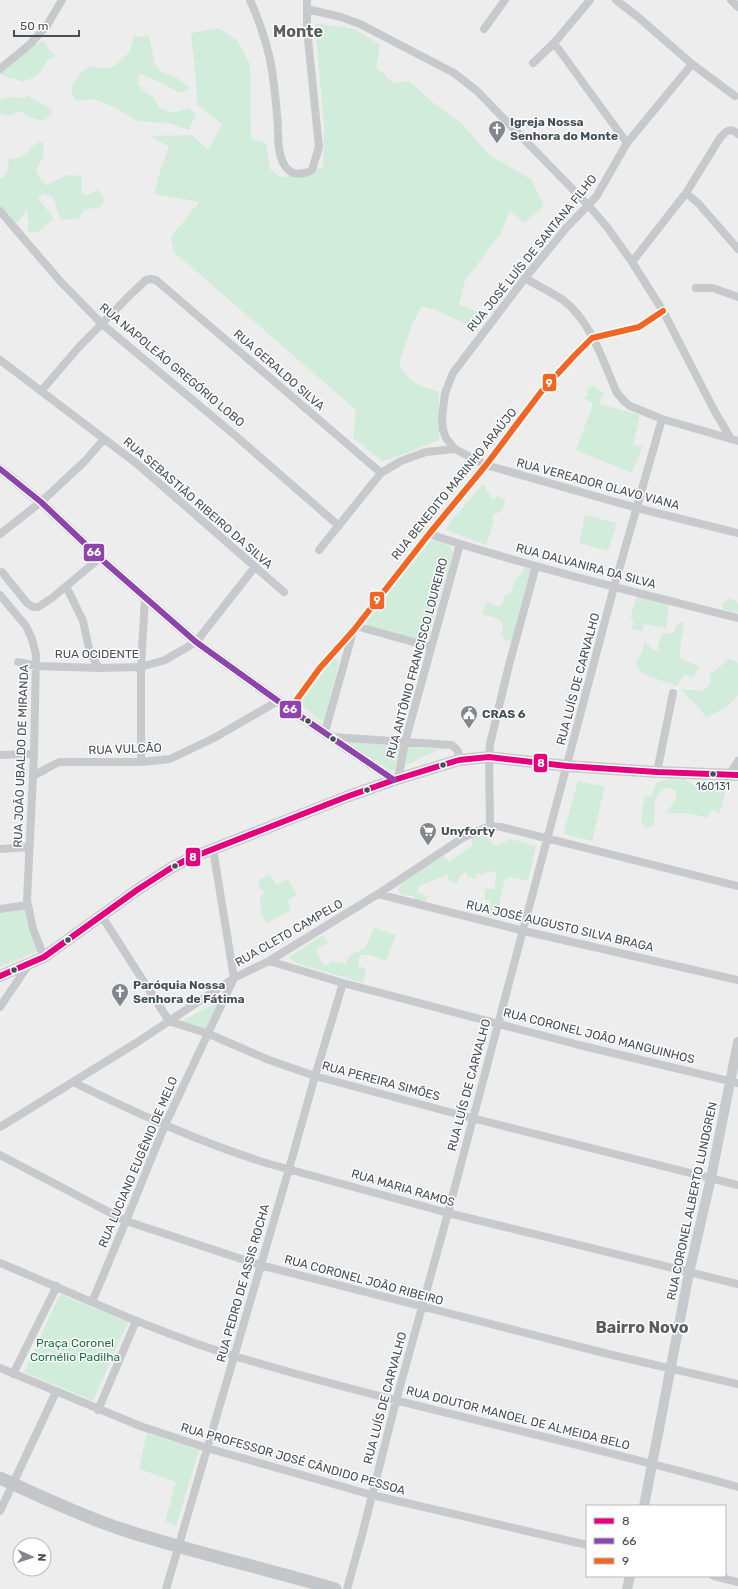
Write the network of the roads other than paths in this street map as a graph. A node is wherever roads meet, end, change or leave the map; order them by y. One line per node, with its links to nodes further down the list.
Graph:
1 (62, 0): 14 (street)
2 (250, 0): 9 (street)
3 (307, 0): 9 (street)
4 (505, 0): 10 (street)
5 (590, 0): 11 (street)
6 (616, 0): 13 (street)
7 (731, 0): 8 (street)
8 (738, 7)
9 (307, 9): 19 (street)
10 (484, 29)
11 (554, 43): 12 (street); 17 (street)
12 (533, 63)
13 (692, 64): 15 (street); 17 (street, RUA JOSÉ LUÍS DE SANTANA FILHO)
14 (0, 69)
15 (735, 96)
16 (737, 133): 18 (street)
17 (627, 143): 19 (street, RUA JOSÉ LUÍS DE SANTANA FILHO)
18 (686, 193): 21 (street); 22 (street)
19 (589, 206): 22 (street); 23 (street, RUA JOSÉ LUÍS DE SANTANA FILHO)
20 (0, 211): 27 (street, RUA NAPOLEÃO GREGÓRIO LOBO)
21 (738, 249)
22 (632, 262): 26 (street)
23 (525, 278): 28 (street); 34 (street, RUA JOSÉ LUÍS DE SANTANA FILHO)
24 (696, 288): 25 (street)
25 (738, 297)
26 (663, 311): 28 (street); 33 (street)
27 (102, 324): 30 (street); 37 (street, RUA GERALDO SILVA); 40 (street, RUA NAPOLEÃO GREGÓRIO LOBO)
28 (592, 338): 31 (street); 35 (street, RUA BENEDITO MARINHO ARAÚJO)
29 (0, 360): 30 (street, RUA SEBASTIÃO RIBEIRO DA SILVA)
30 (42, 390): 32 (street, RUA SEBASTIÃO RIBEIRO DA SILVA)
31 (662, 420): 33 (street); 39 (street, RUA LUÍS DE CARVALHO)
32 (104, 439): 38 (street); 48 (street, RUA SEBASTIÃO RIBEIRO DA SILVA)
33 (735, 440)
34 (455, 449): 35 (street, RUA VEREADOR OLAVO VIANA); 37 (street)
35 (486, 465): 39 (street, RUA VEREADOR OLAVO VIANA); 43 (street, RUA BENEDITO MARINHO ARAÚJO)
36 (0, 469): 38 (street)
37 (381, 473): 40 (street)
38 (41, 502): 42 (street); 46 (street)
39 (637, 508): 41 (street, RUA VEREADOR OLAVO VIANA); 51 (street, RUA LUÍS DE CARVALHO)
40 (339, 526): 45 (street)
41 (738, 532)
42 (0, 534)
43 (429, 534): 44 (street, RUA DALVANIRA DA SILVA); 56 (street, RUA BENEDITO MARINHO ARAÚJO)
44 (460, 544): 47 (street, RUA DALVANIRA DA SILVA); 58 (street, RUA ANTÔNIO FRANCISCO LOUREIRO)
45 (319, 550)
46 (100, 558): 50 (street); 54 (street)
47 (536, 566): 51 (street, RUA DALVANIRA DA SILVA); 70 (street)
48 (254, 568): 52 (street, RUA SEBASTIÃO RIBEIRO DA SILVA); 57 (street, RUA OCIDENTE)
49 (2, 572): 50 (street)
50 (66, 586): 62 (street)
51 (614, 587): 55 (street, RUA DALVANIRA DA SILVA); 74 (street, RUA LUÍS DE CARVALHO)
52 (284, 592)
53 (0, 595): 60 (street, RUA JOÃO UBALDO DE MIRANDA)
54 (145, 598): 57 (street); 61 (street)
55 (738, 618)
56 (354, 628): 58 (street); 65 (street, RUA BENEDITO MARINHO ARAÚJO); 66 (street)
57 (196, 642): 61 (street, RUA OCIDENTE); 64 (street)
58 (431, 647): 67 (street, RUA ANTÔNIO FRANCISCO LOUREIRO)
59 (18, 662): 60 (street, RUA OCIDENTE)
60 (37, 666): 62 (street, RUA OCIDENTE); 68 (street, RUA JOÃO UBALDO DE MIRANDA)
61 (141, 667): 62 (street, RUA OCIDENTE); 73 (street)
62 (99, 668)
63 (673, 693): 75 (street)
64 (278, 701): 65 (street); 73 (street, RUA VULCÃO)
65 (290, 709): 66 (street)
66 (329, 735): 67 (street); 78 (street)
67 (405, 742): 71 (street); 78 (street, RUA ANTÔNIO FRANCISCO LOUREIRO)
68 (34, 754): 69 (street); 77 (street, RUA JOÃO UBALDO DE MIRANDA)
69 (0, 755)
70 (489, 757): 71 (main road); 74 (main road); 79 (street)
71 (460, 760): 78 (main road)
72 (738, 761): 76 (street)
73 (141, 762): 77 (street, RUA VULCÃO)
74 (567, 766): 75 (main road); 80 (street, RUA LUÍS DE CARVALHO)
75 (657, 772): 76 (main road)
76 (734, 775)
77 (33, 776): 81 (street, RUA JOÃO UBALDO DE MIRANDA)
78 (396, 780): 82 (main road)
79 (490, 826): 80 (street); 85 (street, RUA CLETO CAMPELO)
80 (548, 839): 84 (street); 89 (street, RUA LUÍS DE CARVALHO)
81 (29, 847): 83 (street); 86 (street, RUA JOÃO UBALDO DE MIRANDA)
82 (213, 848): 88 (main road); 94 (street)
83 (0, 849)
84 (738, 886)
85 (378, 894): 89 (street, RUA JOSÉ AUGUSTO SILVA BRAGA); 91 (street, RUA CLETO CAMPELO)
86 (27, 905): 87 (street); 90 (street, RUA JOÃO UBALDO DE MIRANDA)
87 (0, 909)
88 (101, 915): 90 (main road); 98 (street)
89 (524, 931): 95 (street, RUA JOSÉ AUGUSTO SILVA BRAGA); 99 (street, RUA LUÍS DE CARVALHO)
90 (44, 957): 92 (main road)
91 (269, 961): 94 (street, RUA CLETO CAMPELO); 96 (street, RUA CORONEL JOÃO MANGUINHOS)
92 (29, 964): 93 (main road); 97 (street)
93 (0, 976)
94 (234, 978): 98 (street, RUA CLETO CAMPELO); 100 (street, RUA LUCIANO EUGÊNIO DE MELO)
95 (738, 980)
96 (343, 983): 99 (street, RUA CORONEL JOÃO MANGUINHOS); 102 (street, RUA PEDRO DE ASSIS ROCHA)
97 (0, 1007)
98 (169, 1020): 100 (street, RUA PEREIRA SIMÕES); 103 (street, RUA CLETO CAMPELO)
99 (498, 1023): 104 (street, RUA CORONEL JOÃO MANGUINHOS); 105 (street, RUA LUÍS DE CARVALHO)
100 (209, 1034): 102 (street, RUA PEREIRA SIMÕES); 106 (street, RUA LUCIANO EUGÊNIO DE MELO)
101 (738, 1042): 104 (street, RUA CORONEL ALBERTO LUNDGREN)
102 (315, 1076): 105 (street, RUA PEREIRA SIMÕES); 109 (street, RUA PEDRO DE ASSIS ROCHA)
103 (73, 1082): 106 (street, RUA MARIA RAMOS); 107 (street, RUA CLETO CAMPELO)
104 (734, 1082): 110 (street, RUA CORONEL ALBERTO LUNDGREN)
105 (472, 1118): 110 (street, RUA PEREIRA SIMÕES); 112 (street, RUA LUÍS DE CARVALHO)
106 (165, 1125): 109 (street, RUA MARIA RAMOS); 113 (street, RUA LUCIANO EUGÊNIO DE MELO)
107 (0, 1127)
108 (0, 1155): 113 (street, RUA CORONEL JOÃO RIBEIRO)
109 (289, 1169): 112 (street, RUA MARIA RAMOS); 115 (street, RUA PEDRO DE ASSIS ROCHA)
110 (711, 1178): 111 (street, RUA PEREIRA SIMÕES); 116 (street, RUA CORONEL ALBERTO LUNDGREN)
111 (738, 1185)
112 (448, 1213): 116 (street, RUA MARIA RAMOS); 120 (street, RUA LUÍS DE CARVALHO)
113 (126, 1221): 115 (street, RUA CORONEL JOÃO RIBEIRO); 119 (street, RUA LUCIANO EUGÊNIO DE MELO)
114 (0, 1263): 118 (street, RUA DOUTOR MANOEL DE ALMEIDA BELO)
115 (260, 1265): 120 (street, RUA CORONEL JOÃO RIBEIRO); 122 (street, RUA PEDRO DE ASSIS ROCHA)
116 (689, 1273): 117 (street, RUA MARIA RAMOS); 124 (street, RUA CORONEL ALBERTO LUNDGREN)
117 (738, 1284)
118 (57, 1286): 119 (street, RUA DOUTOR MANOEL DE ALMEIDA BELO); 125 (street)
119 (92, 1302): 121 (street, RUA DOUTOR MANOEL DE ALMEIDA BELO)
120 (421, 1307): 124 (street, RUA CORONEL JOÃO RIBEIRO); 128 (street, RUA LUÍS DE CARVALHO)
121 (136, 1321): 122 (street, RUA DOUTOR MANOEL DE ALMEIDA BELO); 129 (street)
122 (235, 1356): 128 (street, RUA DOUTOR MANOEL DE ALMEIDA BELO); 130 (street, RUA PEDRO DE ASSIS ROCHA)
123 (0, 1368): 125 (street, RUA PROFESSOR JOSÉ CÂNDIDO PESSOA)
124 (670, 1369): 126 (street, RUA CORONEL JOÃO RIBEIRO); 131 (street, RUA CORONEL ALBERTO LUNDGREN)
125 (13, 1374): 127 (street, RUA PROFESSOR JOSÉ CÂNDIDO PESSOA)
126 (738, 1384)
127 (56, 1392): 129 (street, RUA PROFESSOR JOSÉ CÂNDIDO PESSOA); 133 (street)
128 (396, 1401): 131 (street, RUA DOUTOR MANOEL DE ALMEIDA BELO); 135 (street, RUA LUÍS DE CARVALHO)
129 (98, 1410): 130 (street, RUA PROFESSOR JOSÉ CÂNDIDO PESSOA)
130 (207, 1448): 135 (street, RUA PROFESSOR JOSÉ CÂNDIDO PESSOA); 139 (street, RUA PEDRO DE ASSIS ROCHA)
131 (652, 1463): 134 (street, RUA DOUTOR MANOEL DE ALMEIDA BELO); 136 (street, RUA CORONEL ALBERTO LUNDGREN)
132 (0, 1478): 133 (main road)
133 (13, 1484): 137 (street); 139 (main road)
134 (738, 1487)
135 (372, 1495): 138 (street, RUA PROFESSOR JOSÉ CÂNDIDO PESSOA); 145 (street, RUA LUÍS DE CARVALHO)
136 (644, 1505)
137 (0, 1511)
138 (586, 1545)
139 (179, 1547): 143 (street, RUA PEDRO DE ASSIS ROCHA); 144 (main road)
140 (630, 1577): 146 (street)
141 (718, 1577): 142 (street)
142 (738, 1582)
143 (166, 1589)
144 (335, 1589)
145 (347, 1589)
146 (627, 1589)

